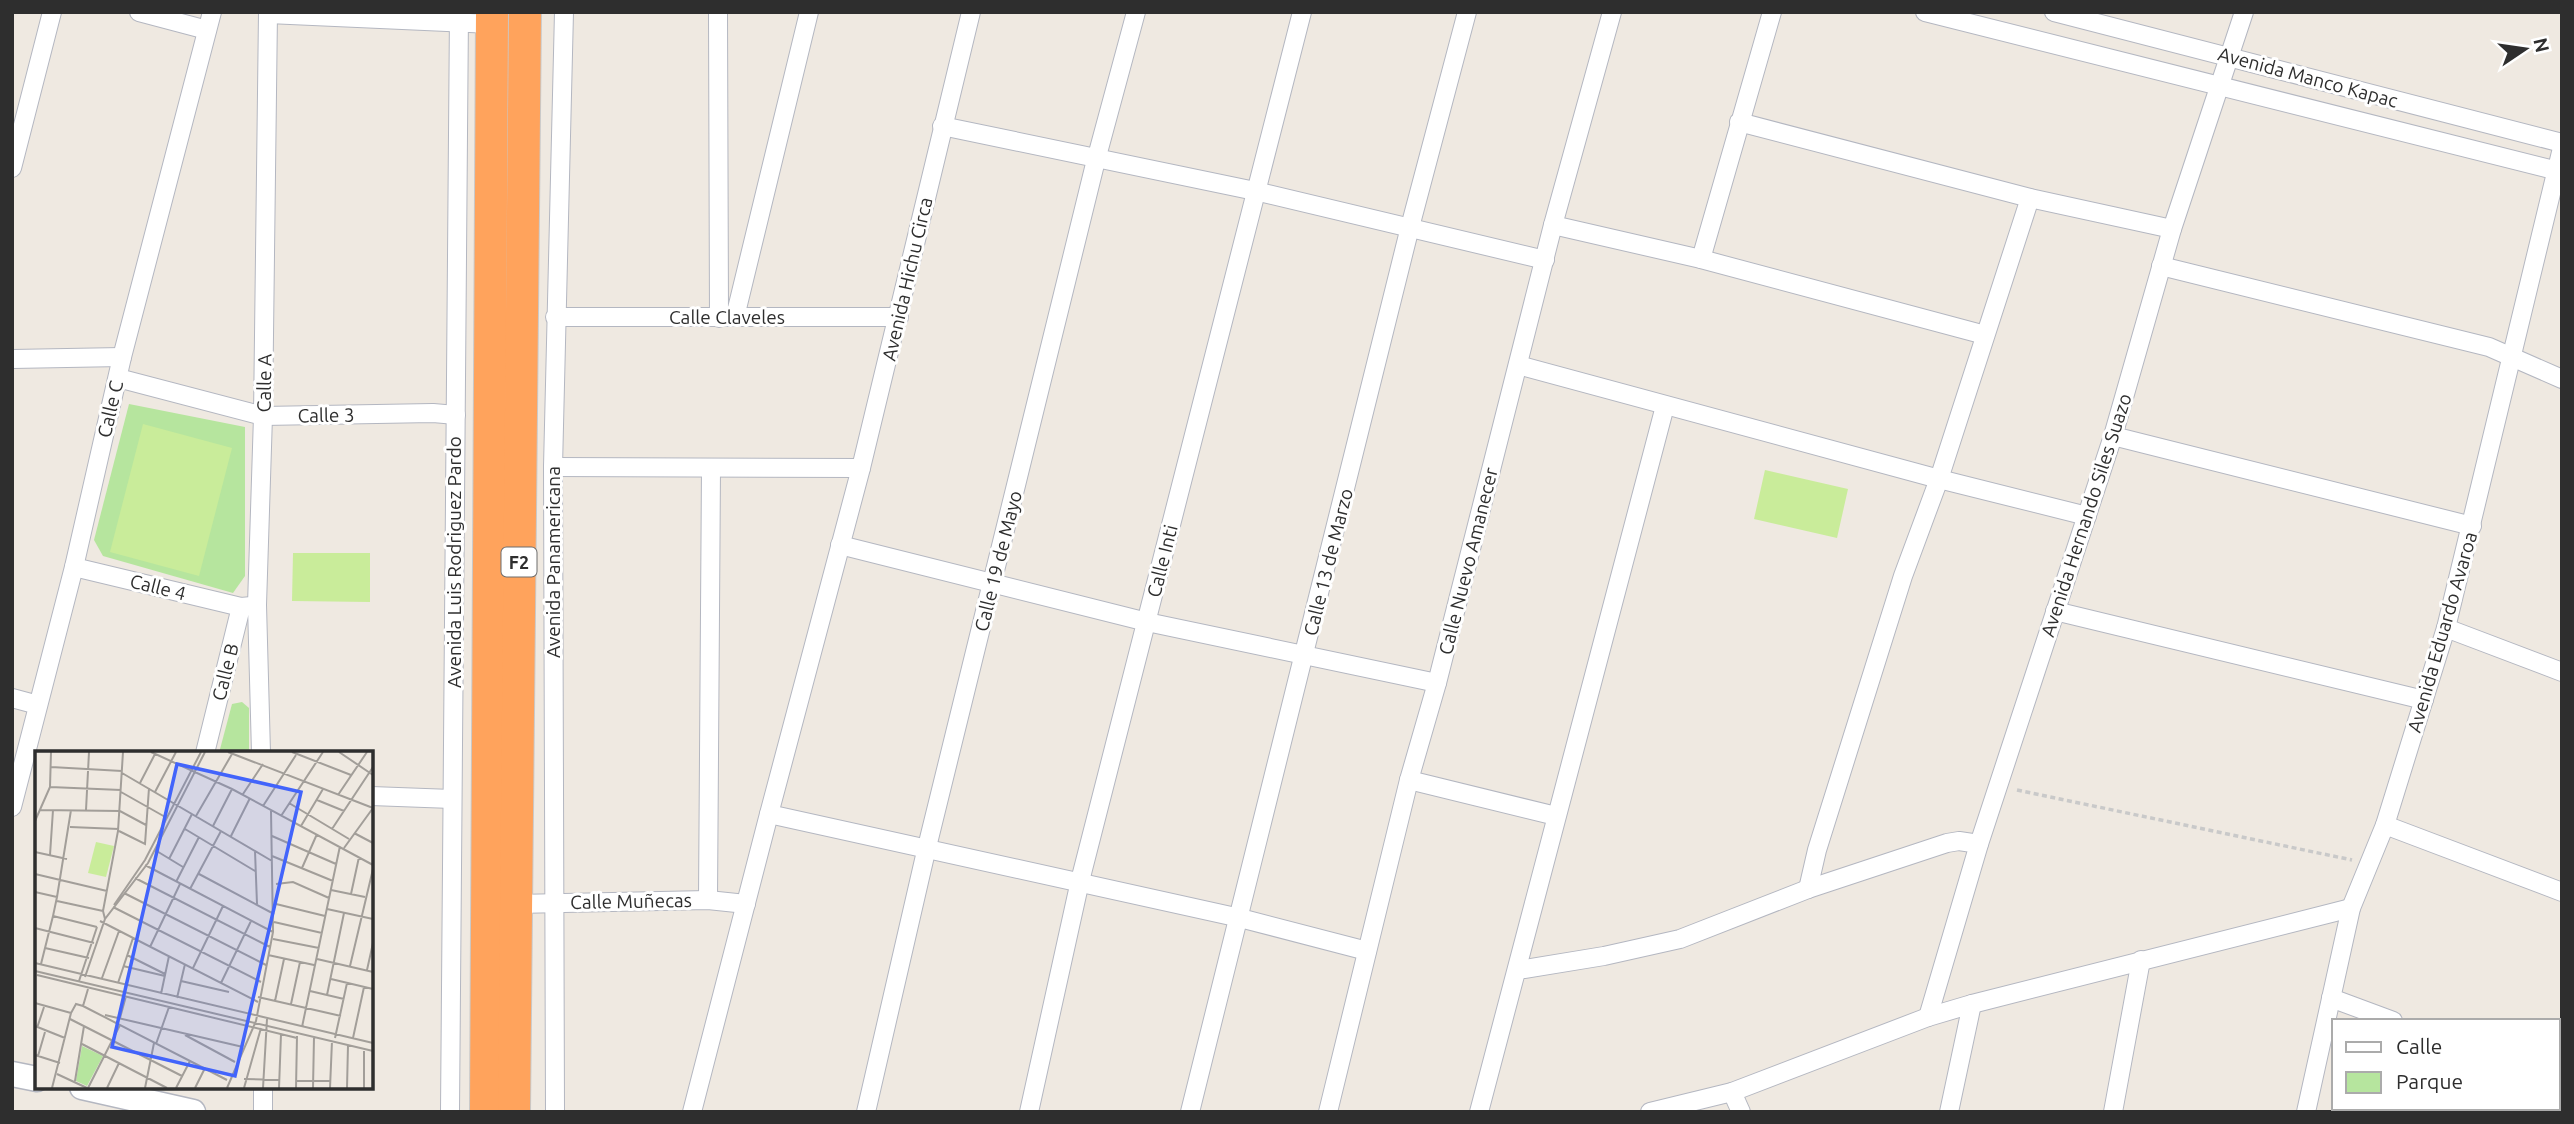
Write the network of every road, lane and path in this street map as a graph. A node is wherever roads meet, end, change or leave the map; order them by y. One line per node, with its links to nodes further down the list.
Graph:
1 (52, 12): 27 (street)
2 (139, 12): 20 (street)
3 (525, 12): 88 (highway, Avenida Panamericana / F2)
4 (564, 12): 37 (street, Avenida Panamericana)
5 (718, 12): 39 (street)
6 (809, 12): 39 (street)
7 (971, 12): 24 (street, Avenida Hichu Circa)
8 (1136, 12): 26 (street, Calle 19 de Mayo)
9 (1302, 12): 29 (street, Calle Inti)
10 (1467, 12): 32 (street, Calle 13 de Marzo)
11 (1612, 12): 31 (street, Calle Nuevo Amanecer)
12 (1772, 12): 23 (street)
13 (1924, 12): 22 (street)
14 (2054, 12): 17 (street, Avenida Manco Kapac)
15 (2244, 12): 21 (street, Avenida Hernando Siles Suazo)
16 (268, 13): 18 (street); 49 (street, Calle A)
17 (2088, 16): 21 (street, Avenida Manco Kapac)
18 (459, 17): 19 (street); 48 (street, Avenida Luis Rodriguez Pardo)
19 (492, 18): 108 (highway, F2)
20 (209, 21): 42 (street, Calle C)
21 (2231, 57): 22 (street, Avenida Hernando Siles Suazo); 25 (street, Avenida Manco Kapac)
22 (2221, 87): 28 (street); 33 (street, Avenida Hernando Siles Suazo)
23 (1739, 122): 30 (street); 34 (street)
24 (942, 126): 26 (street); 38 (street, Avenida Hichu Circa)
25 (2562, 145): 28 (street, Avenida Eduardo Avaroa)
26 (1096, 160): 29 (street); 59 (street, Calle 19 de Mayo)
27 (12, 168)
28 (2559, 172): 41 (street, Avenida Eduardo Avaroa)
29 (1255, 191): 32 (street); 62 (street, Calle Inti)
30 (2029, 198): 33 (street); 40 (street)
31 (1553, 225): 34 (street); 35 (street, Calle Nuevo Amanecer)
32 (1410, 227): 35 (street); 64 (street, Calle 13 de Marzo)
33 (2172, 229): 36 (street, Avenida Hernando Siles Suazo)
34 (1701, 259): 40 (street)
35 (1545, 260): 44 (street, Calle Nuevo Amanecer)
36 (2161, 266): 41 (street); 50 (street, Avenida Hernando Siles Suazo)
37 (555, 317): 39 (street, Calle Claveles); 51 (street, Avenida Panamericana)
38 (899, 317): 39 (street, Calle Claveles); 53 (street, Avenida Hichu Circa)
39 (727, 318)
40 (1985, 335): 54 (street)
41 (2511, 355): 46 (street); 56 (street, Avenida Eduardo Avaroa)
42 (122, 357): 43 (street); 45 (street, Calle C)
43 (12, 359)
44 (1518, 365): 47 (street); 66 (street, Calle Nuevo Amanecer)
45 (118, 379): 49 (street, Calle 3); 58 (street, Calle C)
46 (2562, 379)
47 (1665, 406): 54 (street); 78 (street)
48 (456, 415): 49 (street, Calle 3); 75 (street, Avenida Luis Rodriguez Pardo)
49 (264, 416): 60 (street, Calle A)
50 (2113, 436): 55 (street, Avenida Hernando Siles Suazo); 56 (street)
51 (553, 467): 52 (street); 87 (street, Avenida Panamericana)
52 (711, 468): 53 (street); 86 (street)
53 (862, 468): 57 (street, Avenida Hichu Circa)
54 (1939, 479): 55 (street); 84 (street)
55 (2087, 516): 61 (street, Avenida Hernando Siles Suazo)
56 (2472, 526): 63 (street, Avenida Eduardo Avaroa)
57 (840, 545): 59 (street); 77 (street, Avenida Hichu Circa)
58 (74, 567): 60 (street, Calle 4); 69 (street, Calle C)
59 (993, 584): 62 (street); 81 (street, Calle 19 de Mayo)
60 (249, 606): 70 (street, Calle B); 71 (street, Calle A)
61 (2056, 611): 68 (street); 73 (street, Avenida Hernando Siles Suazo)
62 (1147, 622): 64 (street); 83 (street, Calle Inti)
63 (2446, 628): 65 (street); 68 (street, Avenida Eduardo Avaroa)
64 (1305, 656): 66 (street); 91 (street, Calle 13 de Marzo)
65 (2562, 672)
66 (1437, 683): 72 (street, Calle Nuevo Amanecer)
67 (12, 698): 69 (street)
68 (2424, 700): 79 (street, Avenida Eduardo Avaroa)
69 (38, 705): 76 (street, Calle C)
70 (206, 751)
71 (261, 751)
72 (1409, 780): 78 (street); 92 (street, Calle Nuevo Amanecer)
73 (1998, 786): 80 (street, Avenida Hernando Siles Suazo); 82 (path)
74 (373, 796): 75 (street)
75 (452, 799): 107 (street, Avenida Luis Rodriguez Pardo)
76 (12, 807)
77 (769, 814): 81 (street); 89 (street, Avenida Hichu Circa)
78 (1556, 816): 94 (street)
79 (2385, 825): 82 (street, Avenida Eduardo Avaroa); 85 (street)
80 (1979, 844): 84 (street); 97 (street, Avenida Hernando Siles Suazo)
81 (927, 847): 83 (street); 112 (street, Calle 19 de Mayo)
82 (2371, 864): 90 (street, Avenida Eduardo Avaroa)
83 (1080, 881): 91 (street); 113 (street, Calle Inti)
84 (1808, 889): 94 (street)
85 (2562, 892)
86 (708, 900): 87 (street, Calle Muñecas); 89 (street, Calle Muñecas)
87 (553, 903): 88 (street, Calle Muñecas); 110 (street, Avenida Panamericana)
88 (516, 904): 109 (highway, Avenida Panamericana / F2)
89 (746, 904): 111 (street, Avenida Hichu Circa)
90 (2351, 908): 93 (street); 95 (street, Avenida Eduardo Avaroa)
91 (1240, 918): 92 (street); 114 (street, Calle 13 de Marzo)
92 (1367, 951): 115 (street, Calle Nuevo Amanecer)
93 (2141, 960): 96 (street); 120 (street)
94 (1518, 971): 116 (street)
95 (2331, 998): 98 (street); 121 (street, Avenida Eduardo Avaroa)
96 (1972, 1004): 97 (street); 119 (street)
97 (1928, 1017): 104 (street)
98 (2388, 1019)
99 (12, 1074): 100 (street)
100 (35, 1079)
101 (102, 1089): 103 (street)
102 (263, 1089): 106 (street)
103 (121, 1091): 105 (street)
104 (1732, 1092): 117 (street); 118 (street)
105 (192, 1112)
106 (263, 1112)
107 (450, 1112)
108 (486, 1112)
109 (514, 1112)
110 (555, 1112)
111 (692, 1112)
112 (866, 1112)
113 (1029, 1112)
114 (1191, 1112)
115 (1328, 1112)
116 (1479, 1112)
117 (1650, 1112)
118 (1741, 1112)
119 (1949, 1112)
120 (2113, 1112)
121 (2306, 1112)

